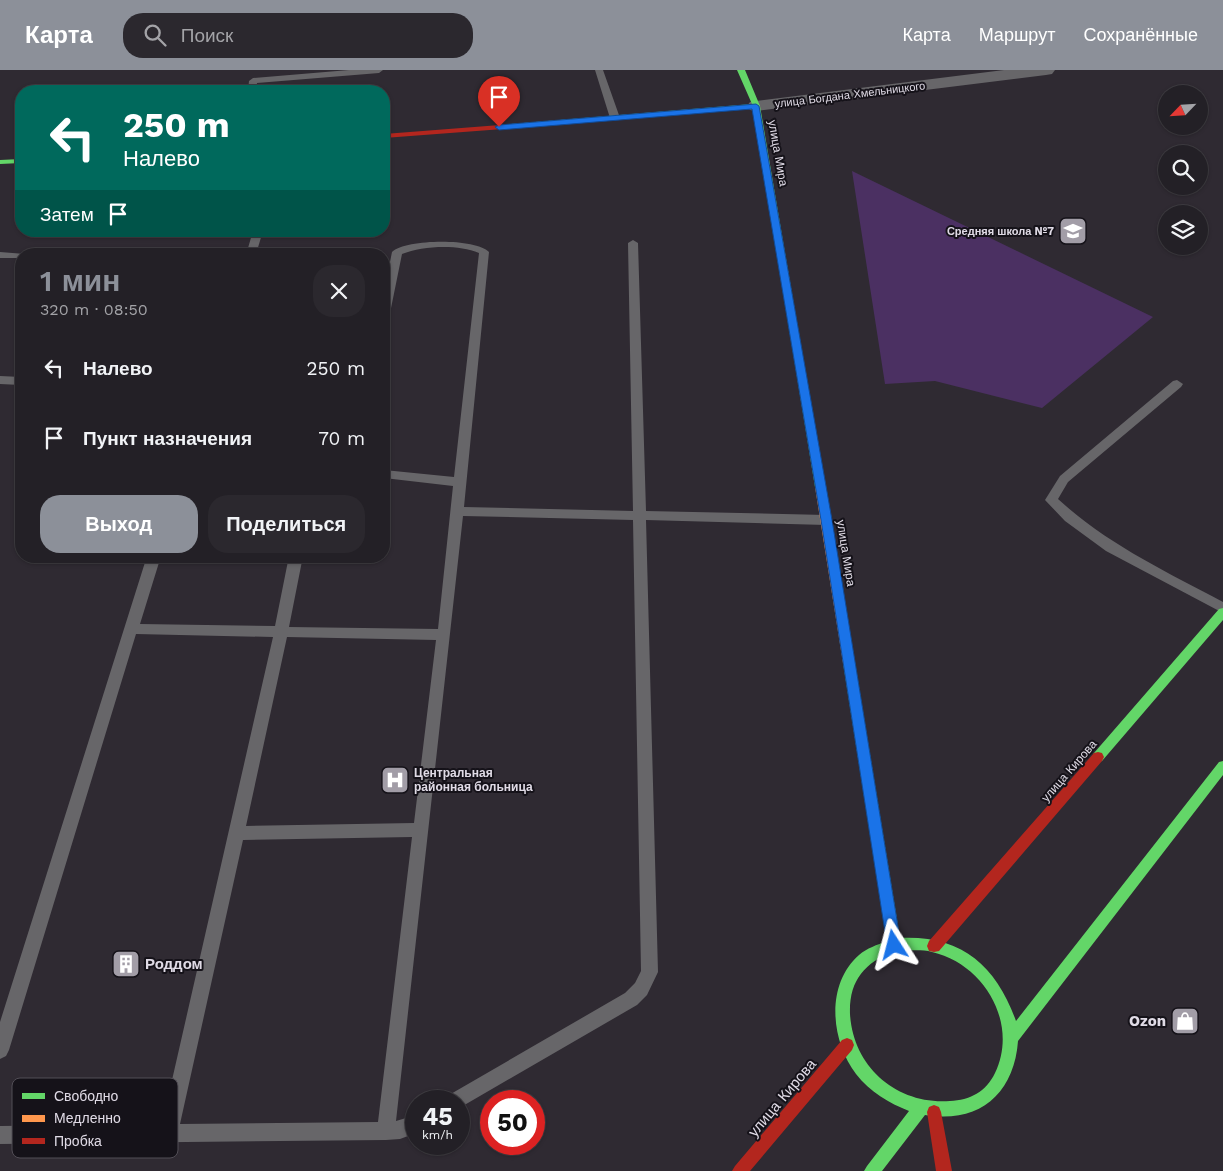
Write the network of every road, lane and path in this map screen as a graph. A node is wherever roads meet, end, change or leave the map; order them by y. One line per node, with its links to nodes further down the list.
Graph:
1 (379, 70): 5 (lane)
2 (598, 70): 7 (lane)
3 (741, 70): 6 (main road, улица Мира)
4 (1046, 70): 6 (street, улица Богдана Хмельницкого)
5 (253, 85)
6 (756, 106): 7 (main road, улица Богдана Хмельницкого); 22 (main road, улица Мира)
7 (615, 118): 8 (main road, улица Богдана Хмельницкого)
8 (390, 136)
9 (0, 162): 10 (main road)
10 (15, 162)
11 (633, 243): 21 (lane)
12 (0, 255): 13 (lane)
13 (15, 255)
14 (390, 288): 19 (lane)
15 (0, 380): 16 (lane)
16 (15, 381)
17 (1177, 384): 25 (lane)
18 (390, 475): 19 (lane)
19 (460, 482): 20 (lane)
20 (457, 511): 21 (lane); 29 (lane)
21 (639, 514): 22 (lane); 38 (lane)
22 (826, 520): 33 (main road, улица Мира)
23 (152, 563): 27 (lane)
24 (295, 563): 28 (lane)
25 (1223, 608)
26 (1223, 612): 34 (main road, улица Кирова)
27 (132, 629): 28 (lane); 37 (lane)
28 (281, 632): 29 (lane); 32 (lane)
29 (444, 635): 31 (lane)
30 (1223, 766): 35 (main road)
31 (421, 830): 32 (lane); 43 (lane)
32 (236, 833): 39 (lane)
33 (894, 945): 34 (main road); 36 (main road)
34 (934, 946): 35 (main road)
35 (1013, 1036): 41 (main road)
36 (847, 1045): 40 (main road); 45 (main road, улица Кирова)
37 (0, 1050)
38 (470, 1092)
39 (178, 1094)
40 (920, 1109): 41 (main road); 46 (main road)
41 (934, 1112): 47 (main road)
42 (405, 1128): 43 (lane)
43 (386, 1131): 44 (lane)
44 (178, 1134)
45 (740, 1171)
46 (872, 1171)
47 (944, 1171)

